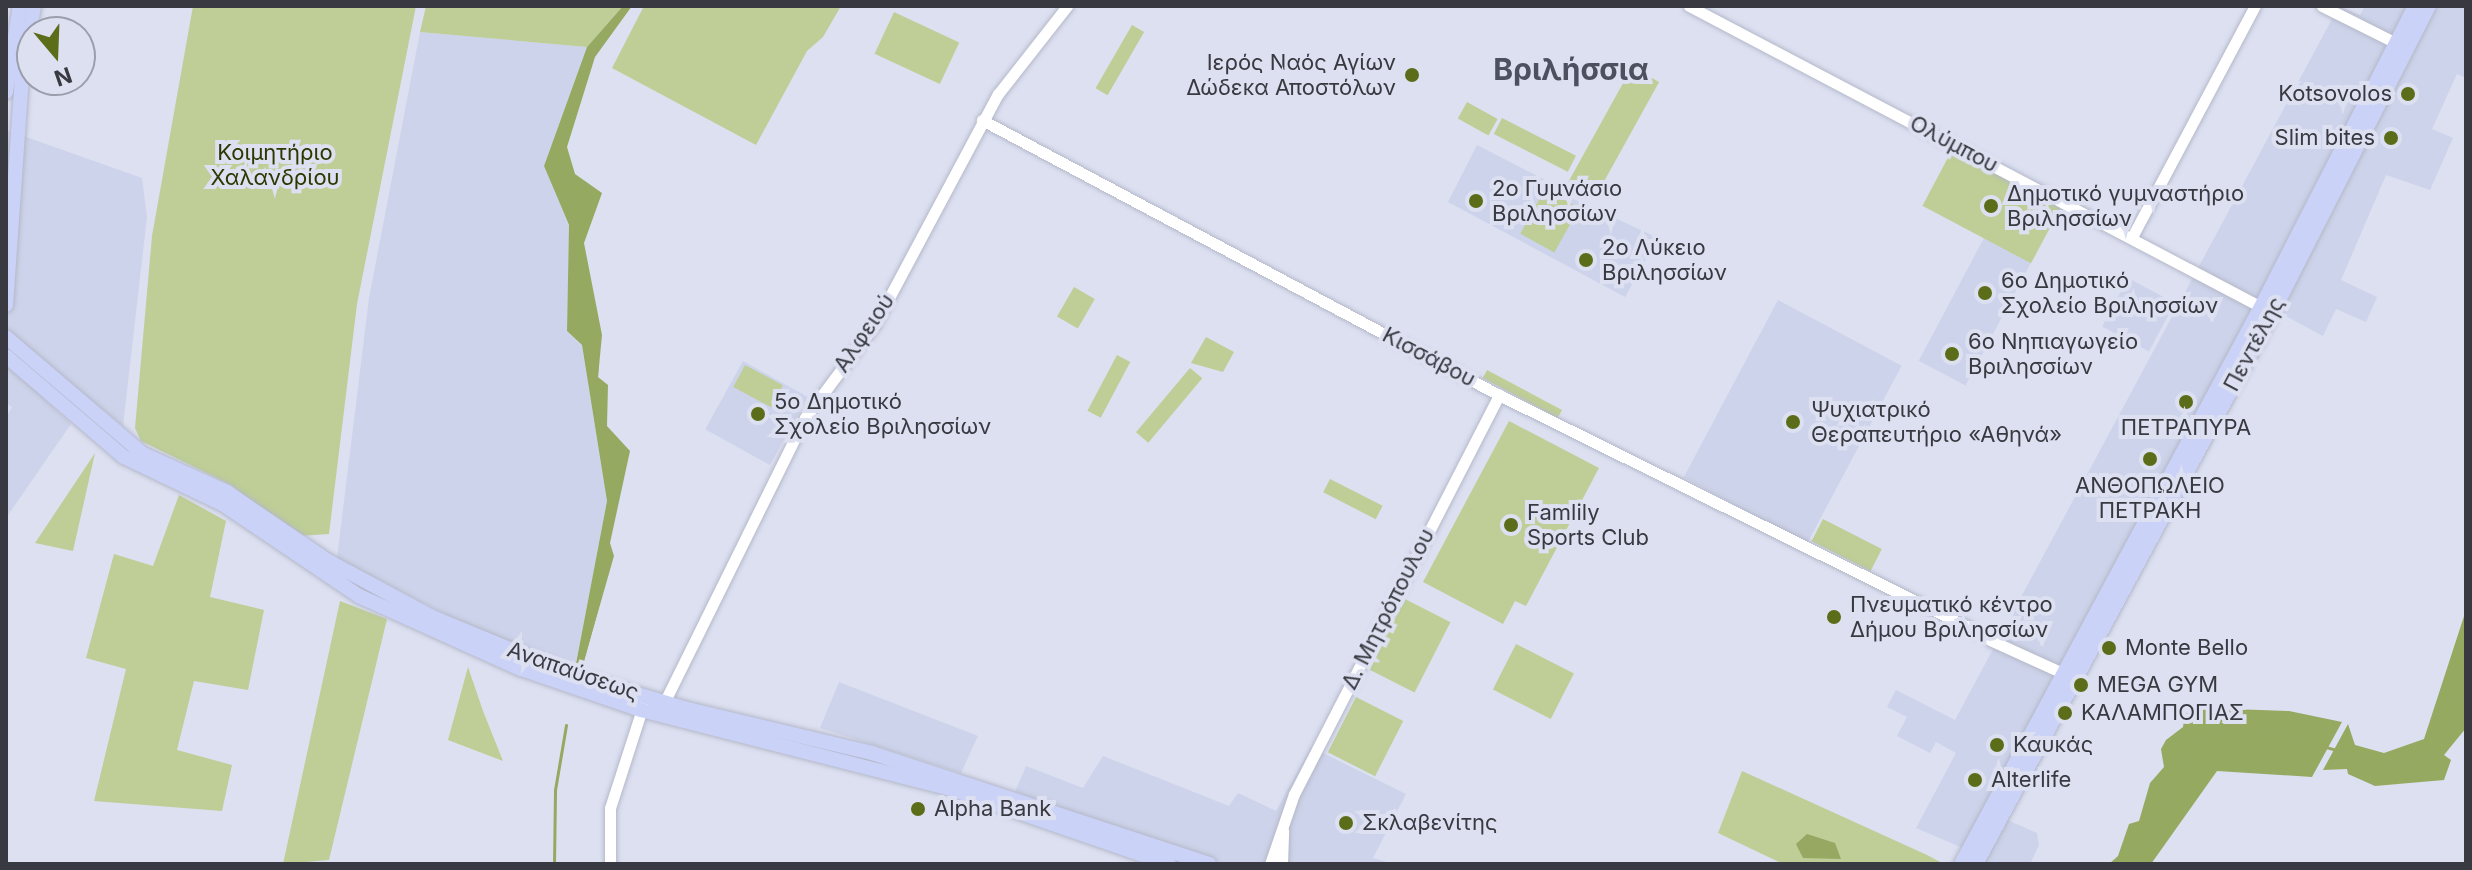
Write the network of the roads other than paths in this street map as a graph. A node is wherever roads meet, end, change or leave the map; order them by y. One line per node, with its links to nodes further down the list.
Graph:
1 (20, 6): 10 (main road)
2 (34, 6): 13 (main road)
3 (1067, 6): 11 (street, Αλφειού)
4 (1689, 6): 12 (street, Ολύμπου)
5 (2255, 6): 12 (street)
6 (2322, 6): 9 (street)
7 (2415, 6): 9 (main road, Πεντέλης)
8 (2429, 6): 9 (main road, Πεντέλης)
9 (2399, 46): 14 (main road, Πεντέλης)
10 (6, 92)
11 (982, 122): 17 (street, Κισσάβου); 19 (street, Αλφειού)
12 (2132, 237): 14 (street, Ολύμπου)
13 (6, 305)
14 (2266, 311): 18 (main road, Πεντέλης)
15 (6, 337): 19 (main road, Αναπαύσεως)
16 (6, 356): 19 (main road, Αναπαύσεως)
17 (1499, 395): 18 (street, Κισσάβου); 20 (street, Δ. Μητρόπουλου)
18 (2067, 675): 26 (main road, Πεντέλης); 27 (main road, Πεντέλης)
19 (652, 706): 21 (street, Αλφειού); 22 (main road, Αναπαύσεως); 23 (main road, Αναπαύσεως)
20 (1283, 827): 24 (street, Δ. Μητρόπουλου); 25 (street, Δ. Μητρόπουλου)
21 (610, 864)
22 (1169, 864)
23 (1209, 864)
24 (1270, 864)
25 (1282, 864)
26 (1961, 864)
27 (1976, 864)

